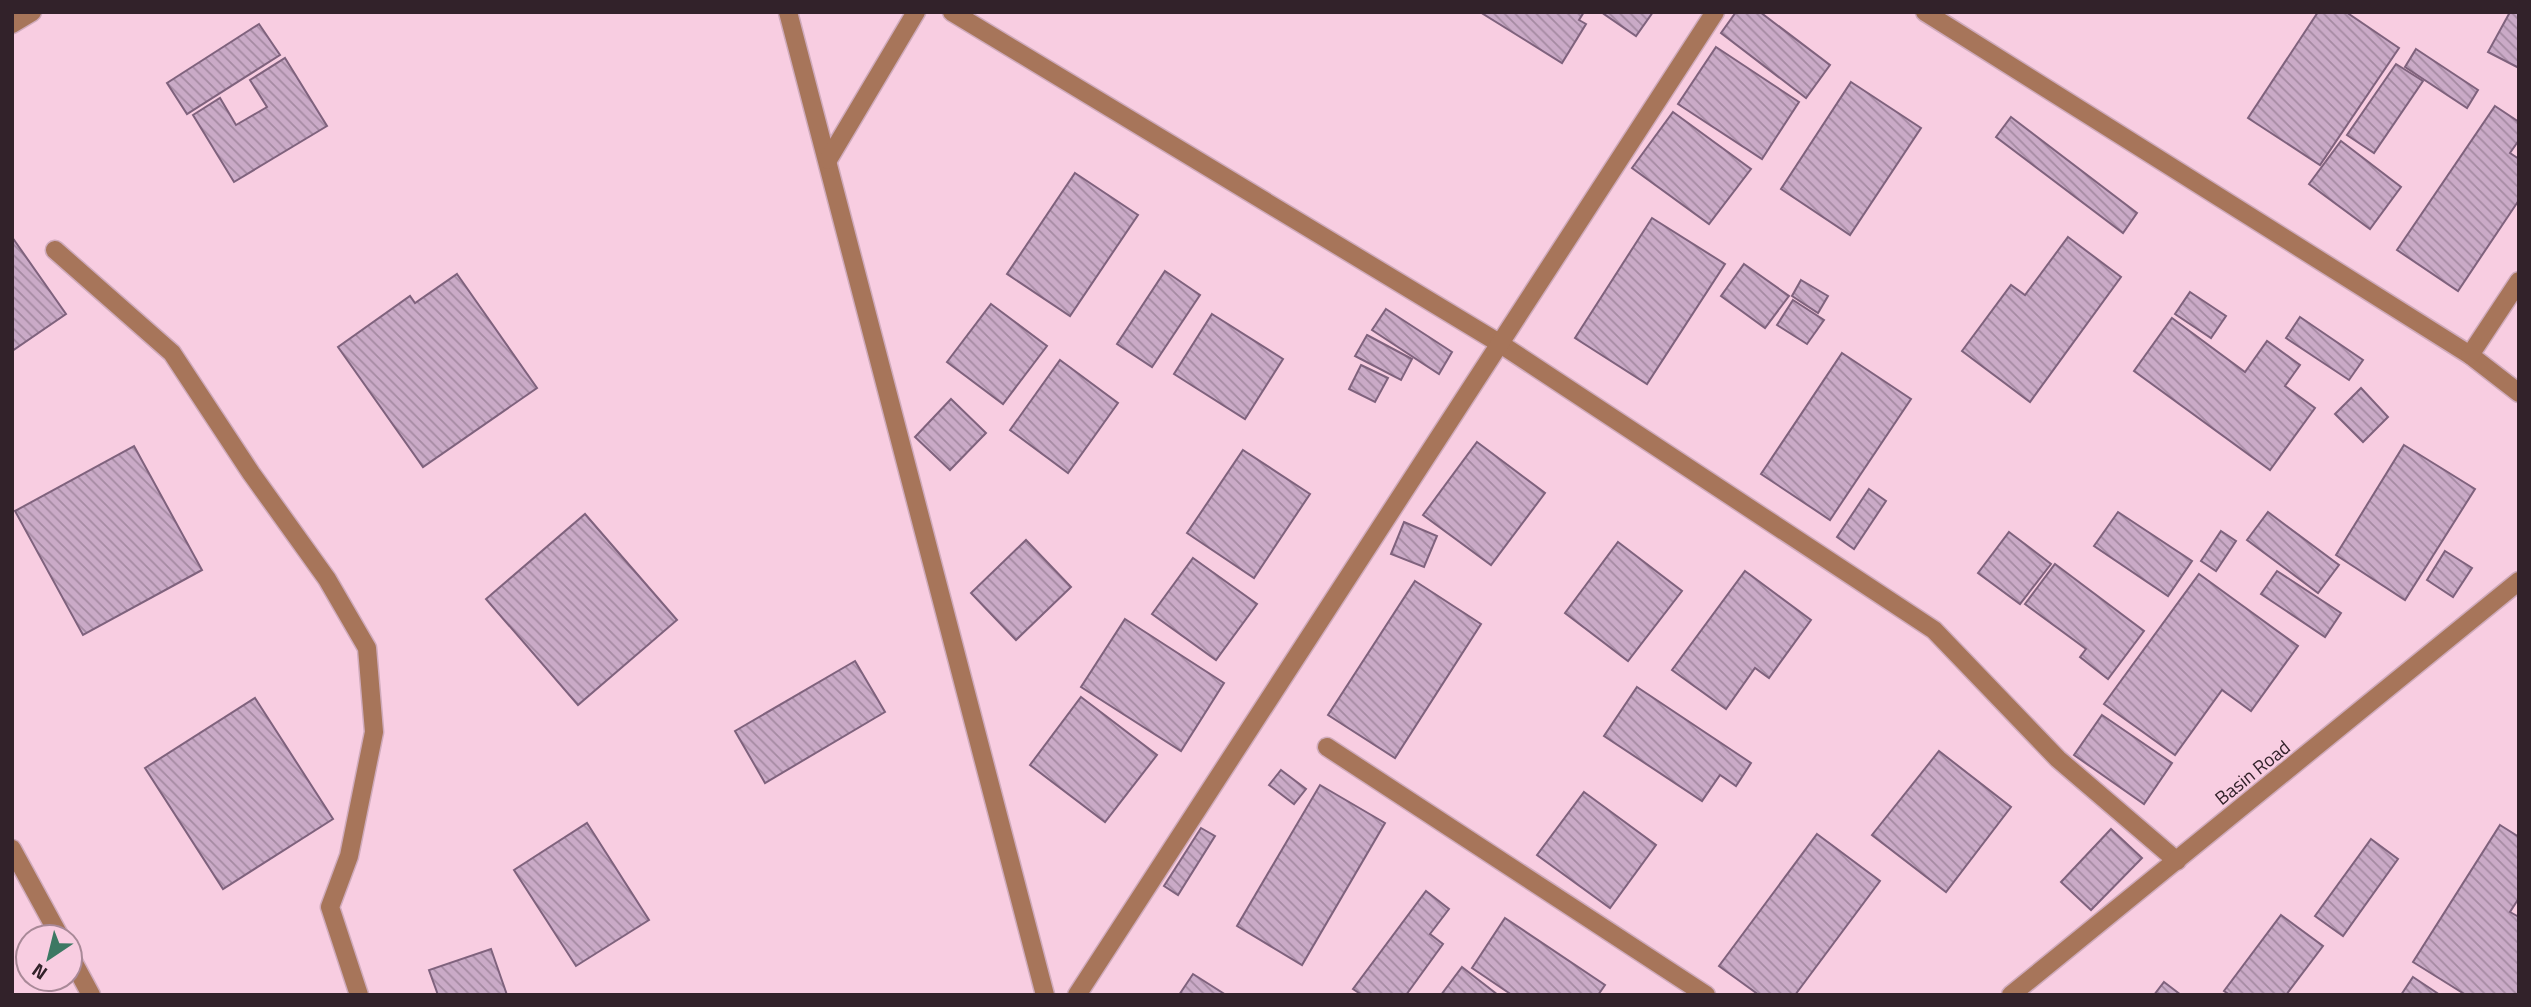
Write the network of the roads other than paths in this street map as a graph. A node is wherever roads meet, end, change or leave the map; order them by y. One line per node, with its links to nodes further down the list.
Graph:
1 (32, 12): 7 (street)
2 (788, 12): 8 (street)
3 (916, 12): 8 (street)
4 (953, 12): 11 (street)
5 (1715, 12): 11 (street)
6 (1925, 12): 12 (street)
7 (12, 24)
8 (828, 160): 20 (street)
9 (55, 250): 19 (street)
10 (2519, 281): 12 (street)
11 (1499, 342): 17 (street); 21 (street)
12 (2470, 355): 13 (street)
13 (2519, 393)
14 (2519, 581): 17 (street, Basin Road)
15 (1327, 747): 22 (street)
16 (12, 849): 18 (street)
17 (2177, 862): 23 (street, Basin Road)
18 (52, 923)
19 (359, 995)
20 (1045, 995)
21 (1077, 995)
22 (1706, 995)
23 (2011, 995)

